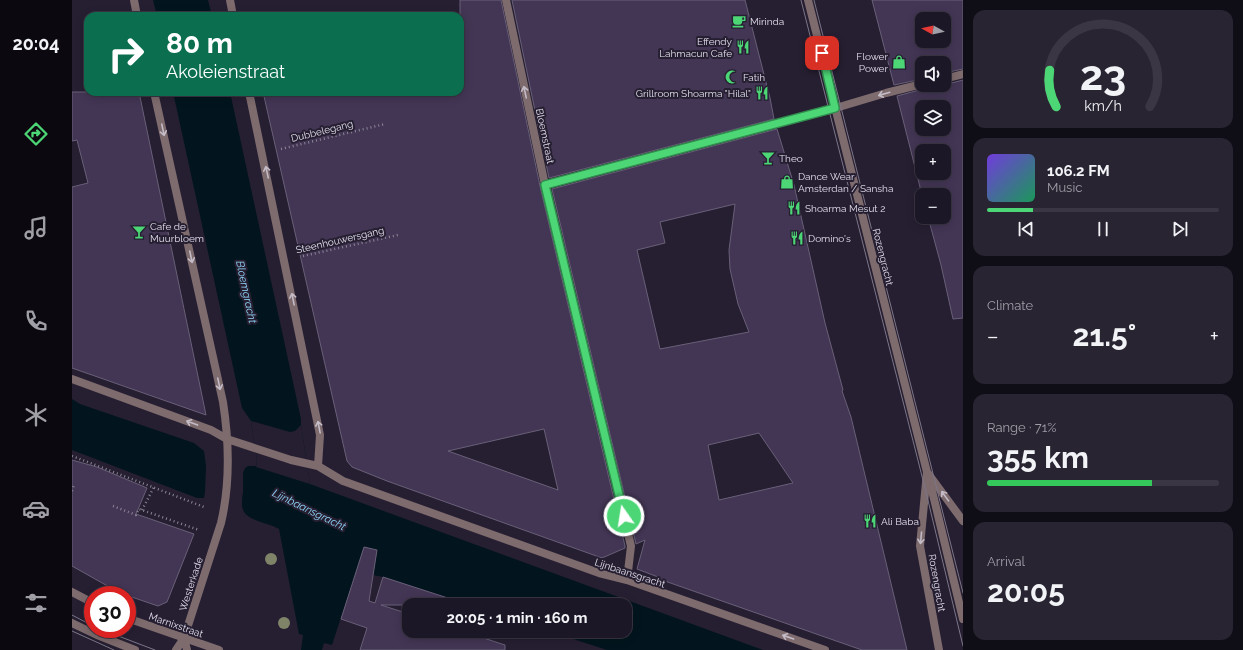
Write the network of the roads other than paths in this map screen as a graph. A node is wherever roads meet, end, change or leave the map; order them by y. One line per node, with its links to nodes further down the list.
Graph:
1 (134, 0): 5 (street)
2 (230, 0): 6 (street)
3 (506, 0): 13 (street, Bloemstraat, one-way to 3)
4 (808, 0): 12 (street, Rozengracht)
5 (136, 12)
6 (232, 12)
7 (963, 74): 8 (street)
8 (951, 77)
9 (915, 86): 12 (street, one-way to 12)
10 (155, 96): 15 (street, one-way to 15)
11 (251, 96): 16 (street, one-way to 11)
12 (835, 108): 13 (street); 17 (street, Rozengracht)
13 (545, 185): 19 (street, Bloemstraat)
14 (72, 379): 15 (street, Lijnbaansgracht, one-way to 14)
15 (227, 439): 16 (street, Lijnbaansgracht); 25 (street, Westerkade)
16 (318, 466): 19 (street, Lijnbaansgracht)
17 (928, 472): 18 (street, Rozengracht, one-way to 17); 22 (street, Rozengracht); 31 (street, Rozengracht, one-way to 31)
18 (963, 521)
19 (627, 580): 30 (street, Lijnbaansgracht, one-way to 19)
20 (72, 592): 21 (street)
21 (84, 598)
22 (963, 619)
23 (136, 621): 25 (street, Marnixstraat)
24 (72, 623): 26 (street)
25 (184, 638): 27 (street, Westerkade); 28 (street); 29 (street, Marnixstraat)
26 (135, 650)
27 (176, 650)
28 (187, 650)
29 (218, 650)
30 (825, 650)
31 (939, 650)

